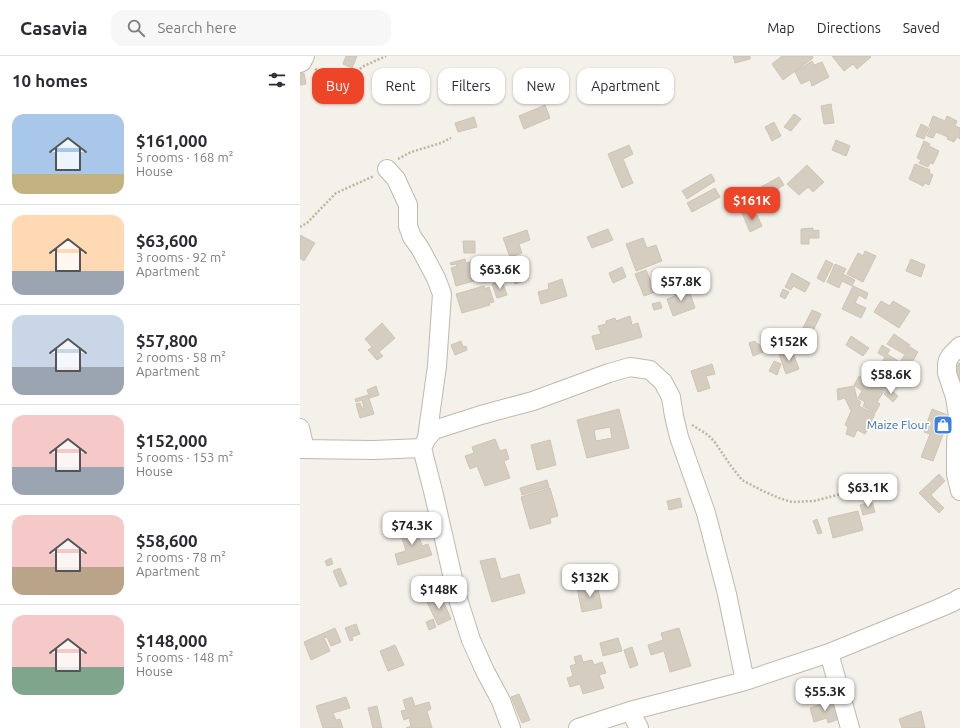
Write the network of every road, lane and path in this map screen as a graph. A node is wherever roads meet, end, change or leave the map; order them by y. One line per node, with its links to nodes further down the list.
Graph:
1 (386, 56): 2 (path)
2 (302, 60)
3 (451, 138): 4 (path)
4 (387, 169): 5 (path); 9 (street)
5 (300, 227)
6 (960, 346): 11 (street)
7 (674, 416): 9 (street); 12 (path); 15 (street)
8 (300, 428): 10 (street)
9 (425, 443): 10 (street); 17 (street)
10 (303, 449)
11 (960, 491)
12 (845, 493)
13 (960, 598): 14 (street)
14 (829, 653): 15 (street); 20 (street)
15 (745, 681): 16 (street)
16 (630, 711): 18 (street); 19 (street)
17 (511, 728)
18 (578, 728)
19 (638, 728)
20 (850, 728)

